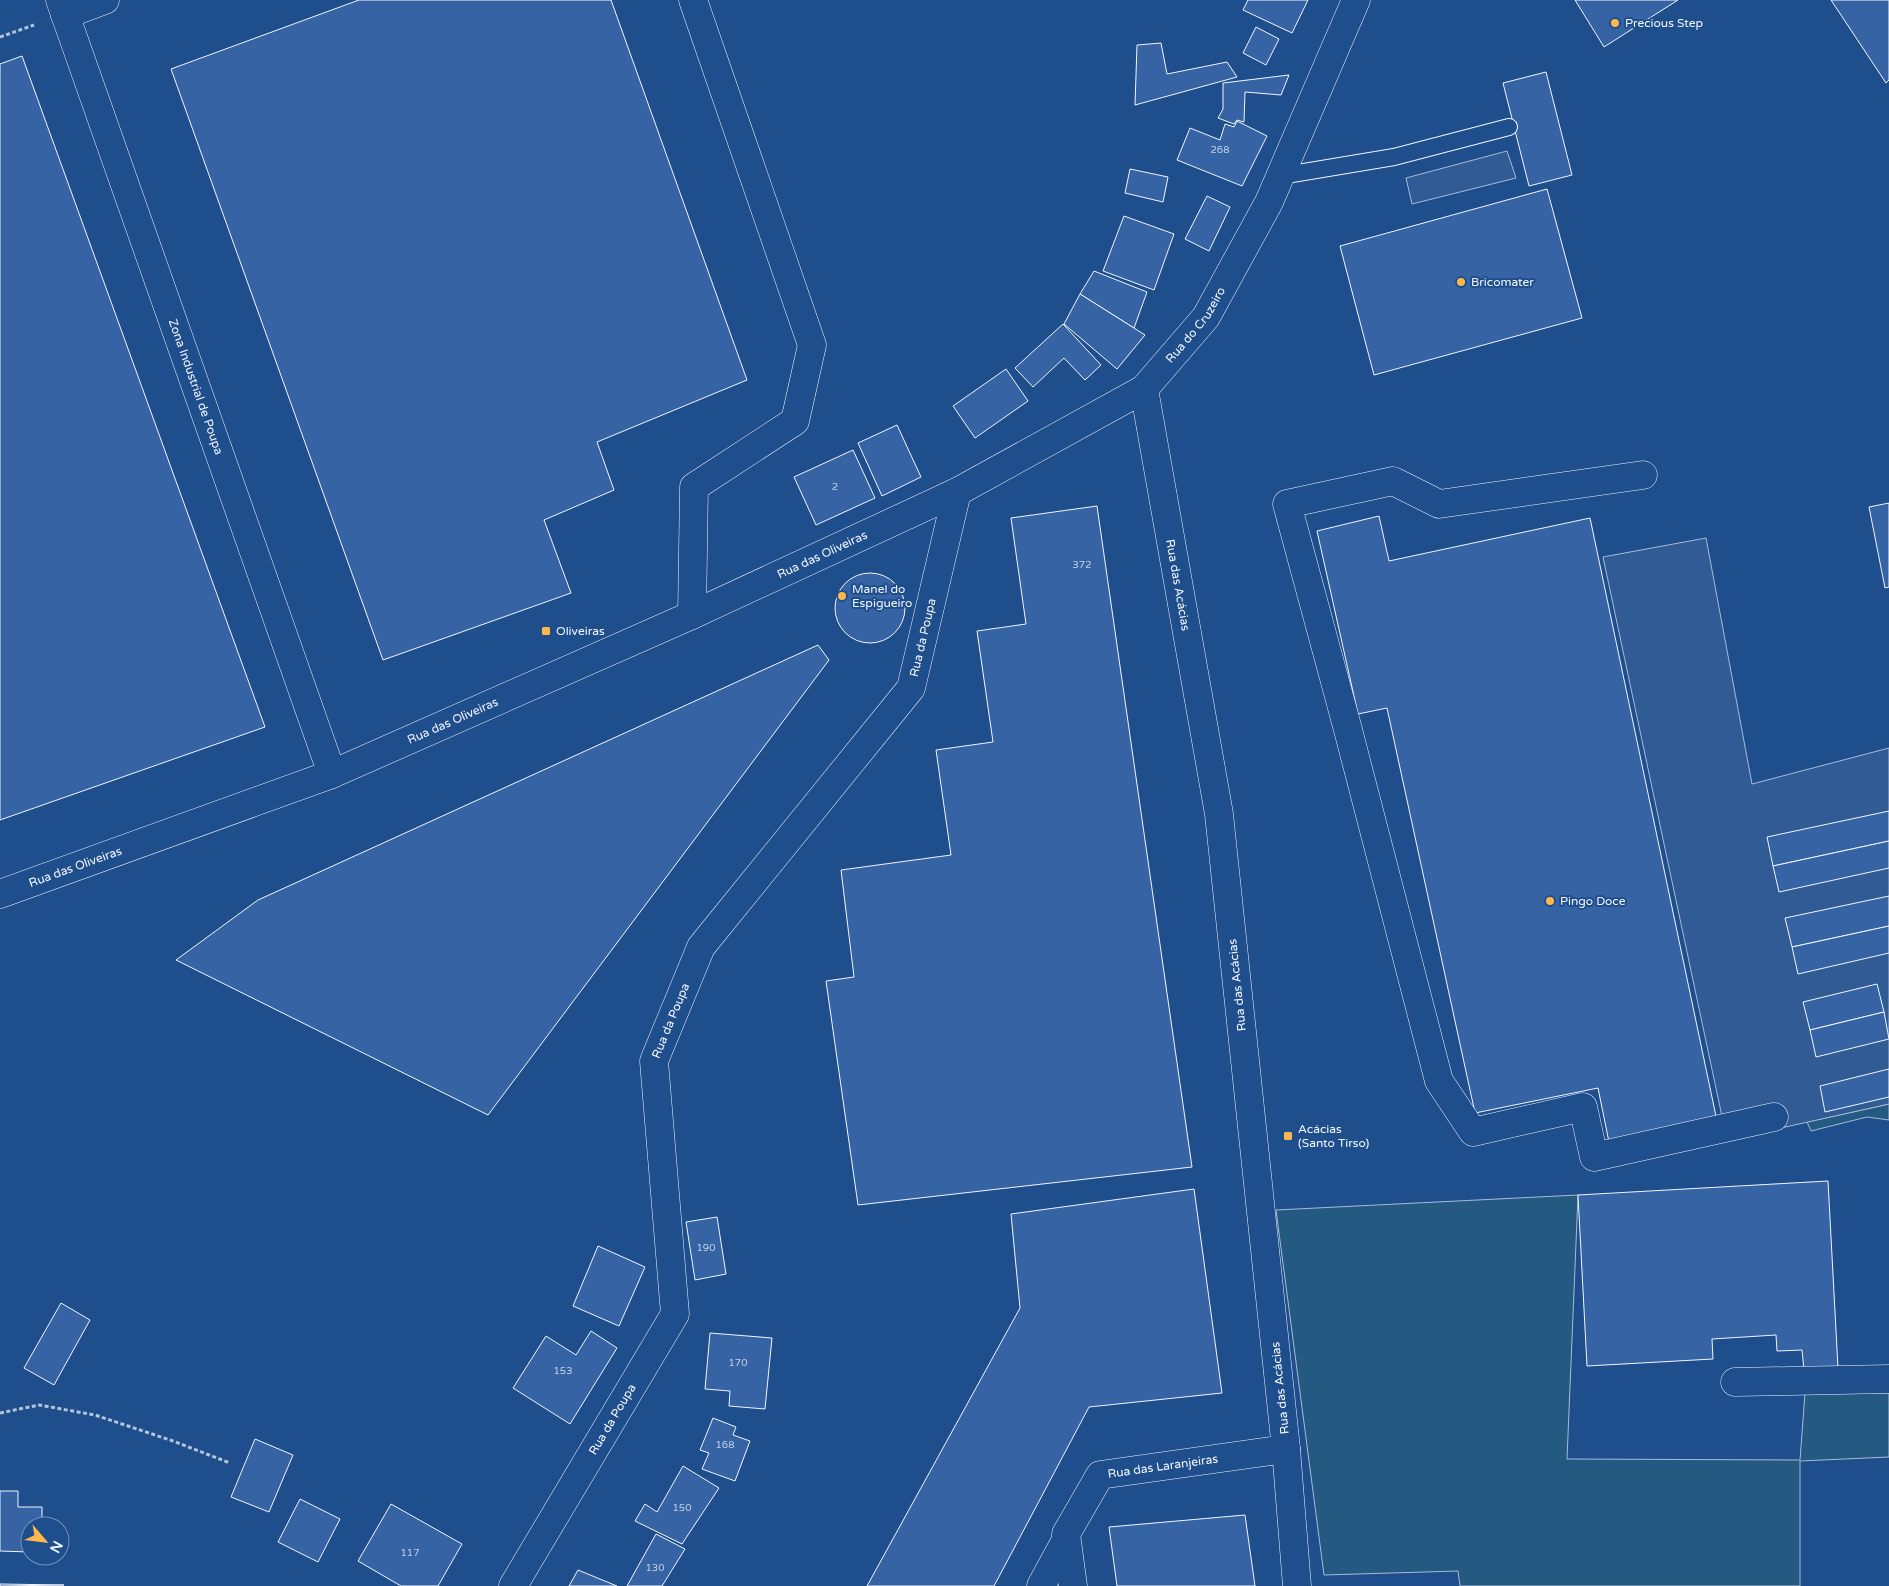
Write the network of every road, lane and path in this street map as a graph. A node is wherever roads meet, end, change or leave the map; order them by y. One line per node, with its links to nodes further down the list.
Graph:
1 (105, 0): 4 (street)
2 (693, 0): 11 (street)
3 (1356, 0): 6 (street, Rua do Cruzeiro)
4 (63, 7): 12 (street, Zona Industrial de Poupa)
5 (1509, 127): 6 (lane)
6 (1280, 176): 7 (street, Rua do Cruzeiro)
7 (1144, 389): 9 (street, Rua do Cruzeiro); 18 (street, Rua das Acácias)
8 (1643, 475): 14 (street)
9 (958, 492): 10 (street, Rua do Cruzeiro); 21 (street, Rua da Poupa)
10 (896, 520): 11 (street, Rua das Oliveiras)
11 (692, 615): 12 (street, Rua das Oliveiras)
12 (332, 774): 13 (street, Rua das Oliveiras)
13 (0, 894)
14 (1774, 1117)
15 (1889, 1379): 16 (street)
16 (1734, 1382)
17 (0, 1413): 19 (path)
18 (1286, 1449): 20 (street, Rua das Laranjeiras); 24 (street, Rua das Acácias)
19 (230, 1463)
20 (1066, 1540): 22 (street); 23 (street)
21 (513, 1586)
22 (1041, 1586)
23 (1073, 1586)
24 (1297, 1586)

